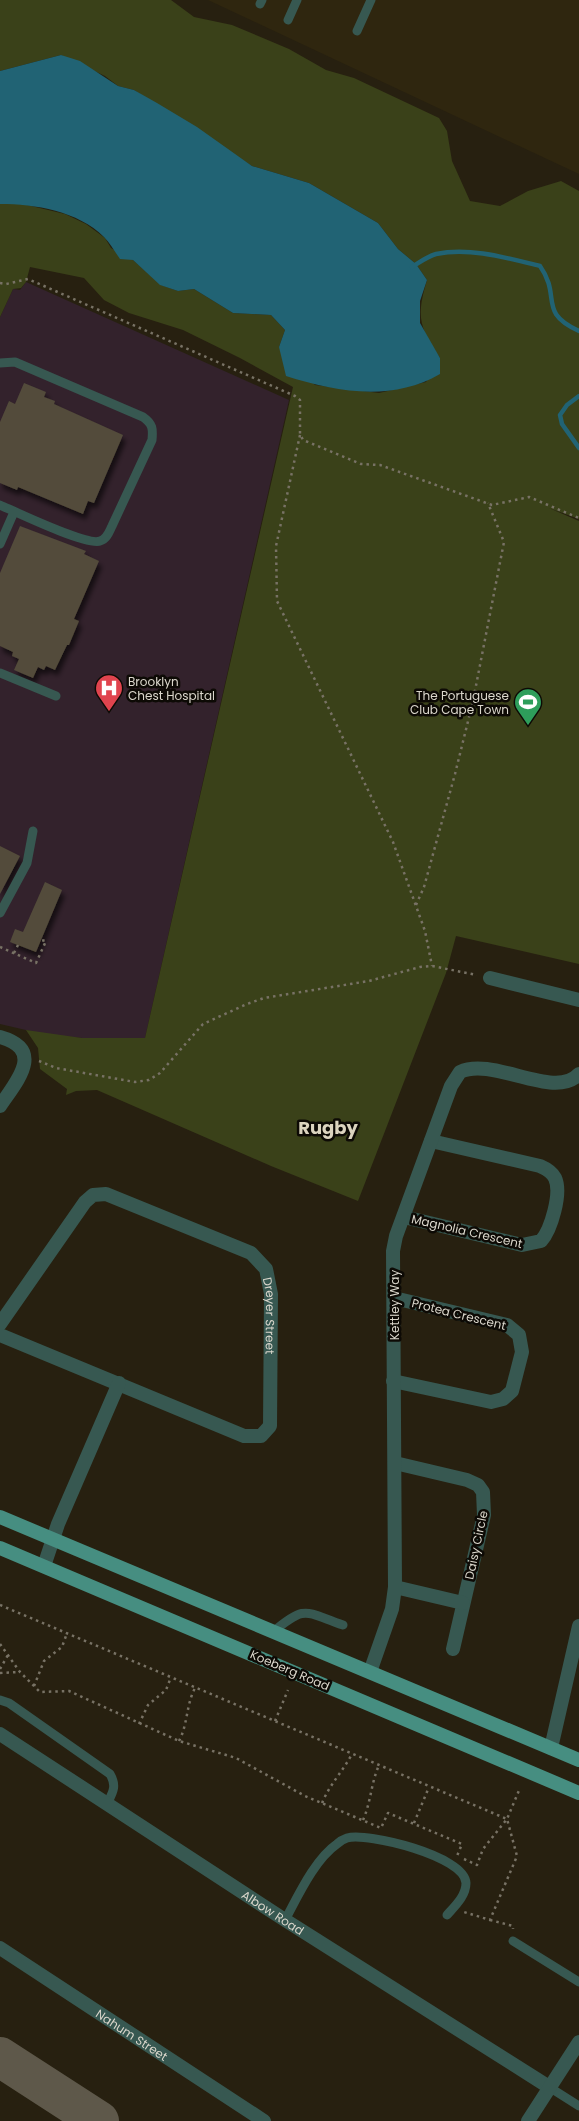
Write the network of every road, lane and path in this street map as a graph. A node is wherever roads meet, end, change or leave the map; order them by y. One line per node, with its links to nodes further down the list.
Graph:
1 (298, 0): 3 (lane)
2 (371, 0): 4 (lane)
3 (288, 20)
4 (357, 31)
5 (0, 283): 7 (path)
6 (0, 363): 10 (lane)
7 (300, 434): 8 (path); 16 (path)
8 (488, 504): 11 (path); 16 (path)
9 (0, 505): 10 (lane)
10 (14, 512): 12 (lane)
11 (579, 518)
12 (0, 544)
13 (0, 673): 14 (lane)
14 (56, 696)
15 (34, 831): 17 (lane)
16 (416, 905): 22 (path)
17 (0, 913)
18 (41, 940): 21 (path)
19 (18, 945): 21 (path)
20 (0, 947): 21 (path)
21 (14, 953)
22 (432, 966): 23 (path); 26 (path)
23 (490, 978): 24 (street)
24 (579, 1000)
25 (0, 1037): 26 (street)
26 (23, 1056): 28 (street)
27 (579, 1074): 29 (street, Kettley Way)
28 (0, 1106)
29 (430, 1141): 30 (street, Kettley Way); 30 (street, Magnolia Crescent)
30 (404, 1217): 31 (street, Kettley Way)
31 (394, 1298): 34 (street, Kettley Way); 34 (street, Protea Crescent)
32 (0, 1324): 35 (street, Dreyer Street)
33 (0, 1335): 35 (street, Dreyer Street)
34 (394, 1381): 36 (street, Kettley Way)
35 (119, 1384): 38 (street)
36 (395, 1463): 41 (street, Kettley Way); 42 (street, Daisy Circle)
37 (0, 1517): 38 (main road)
38 (54, 1539): 40 (street); 46 (main road)
39 (0, 1548): 40 (main road, Koeberg Road)
40 (44, 1566): 69 (main road, Koeberg Road)
41 (395, 1587): 42 (street); 53 (street, Kettley Way)
42 (462, 1603): 49 (street, Daisy Circle)
43 (0, 1605): 47 (path)
44 (343, 1625): 46 (lane)
45 (579, 1626): 63 (street)
46 (273, 1632): 53 (main road)
47 (68, 1633): 54 (path); 55 (path)
48 (0, 1644): 50 (path)
49 (453, 1649)
50 (8, 1656): 51 (path); 52 (path)
51 (0, 1671): 52 (path)
52 (20, 1672): 55 (path)
53 (370, 1672): 63 (main road)
54 (171, 1677): 56 (path); 60 (path)
55 (34, 1686): 60 (path)
56 (196, 1688): 59 (path); 62 (path)
57 (288, 1690): 59 (path)
58 (0, 1700): 71 (lane)
59 (274, 1721): 64 (path)
60 (139, 1724): 62 (path)
61 (0, 1734): 71 (street, Albow Road)
62 (179, 1741): 70 (path)
63 (551, 1748): 65 (main road)
64 (352, 1754): 66 (path); 70 (path)
65 (579, 1760)
66 (379, 1765): 67 (path); 73 (path)
67 (429, 1786): 72 (path); 74 (path)
68 (520, 1788): 72 (path)
69 (579, 1793)
70 (322, 1803): 73 (path)
71 (107, 1804): 77 (street, Albow Road)
72 (507, 1819): 74 (path); 78 (path)
73 (363, 1820): 74 (path)
74 (414, 1823)
75 (464, 1912): 78 (path)
76 (447, 1915): 77 (lane)
77 (286, 1920): 84 (street, Albow Road)
78 (490, 1920): 79 (path)
79 (513, 1926)
80 (513, 1940): 82 (lane)
81 (0, 1948): 86 (street, Nahum Street)
82 (579, 1982)
83 (579, 2042): 84 (street)
84 (549, 2087): 85 (lane); 87 (street)
85 (579, 2106)
86 (264, 2121)
87 (528, 2121)

